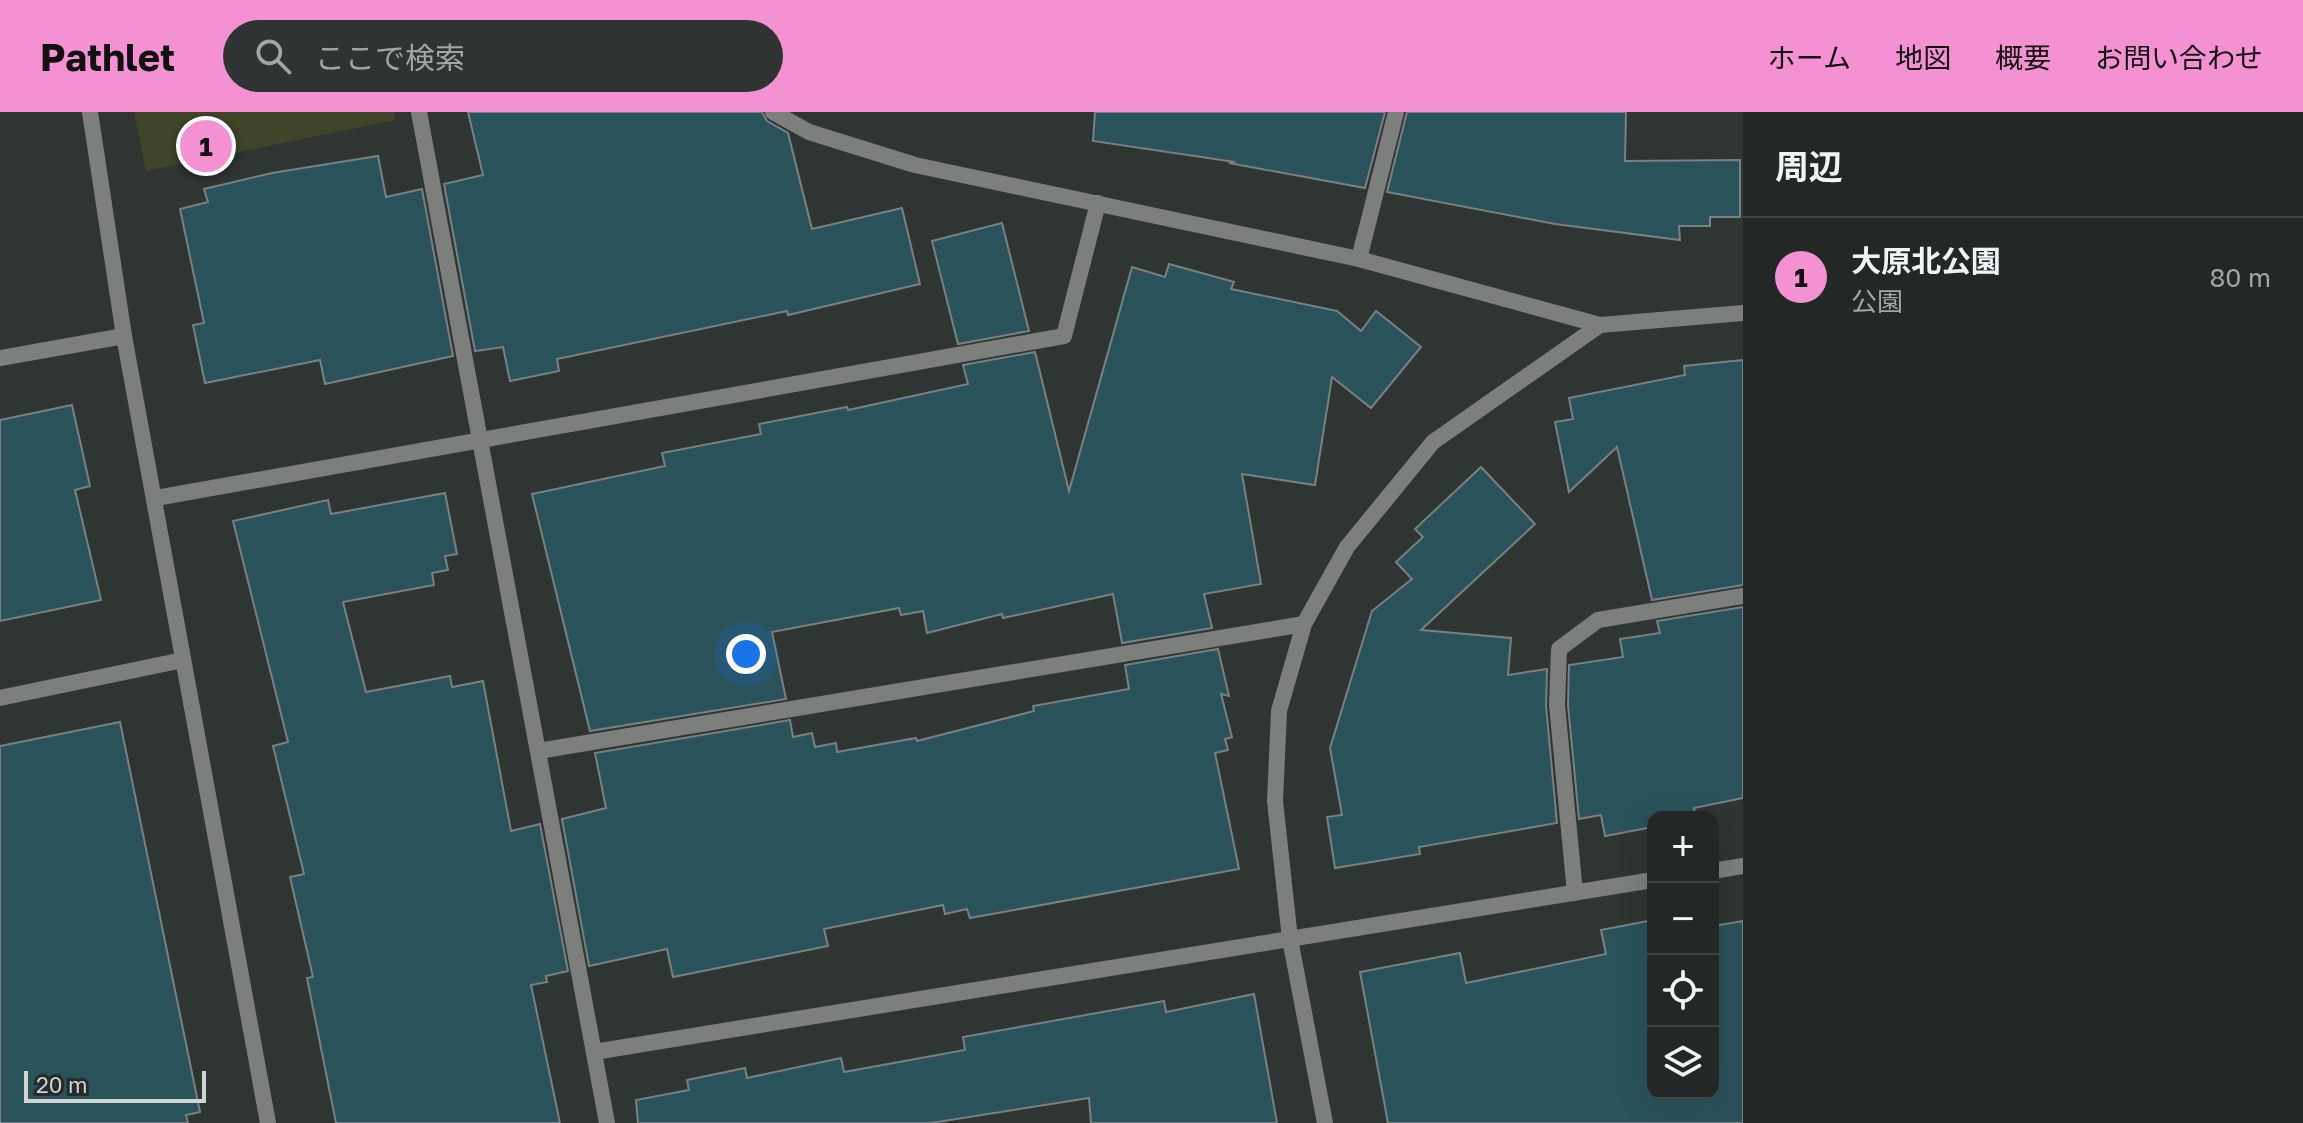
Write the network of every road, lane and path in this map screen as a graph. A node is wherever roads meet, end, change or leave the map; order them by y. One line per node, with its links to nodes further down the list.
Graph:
1 (90, 112): 9 (street)
2 (419, 112): 11 (street)
3 (773, 112): 5 (street)
4 (1396, 112): 6 (street)
5 (1098, 203): 6 (street); 11 (street)
6 (1359, 259): 8 (street)
7 (1743, 313): 8 (street)
8 (1600, 325): 14 (street)
9 (124, 336): 10 (street); 12 (street)
10 (0, 358)
11 (479, 438): 12 (street); 17 (street)
12 (156, 498): 15 (street)
13 (1743, 596): 21 (street)
14 (1304, 624): 17 (street); 22 (street)
15 (183, 660): 16 (street); 24 (street)
16 (0, 698)
17 (538, 751): 23 (street)
18 (1743, 866): 19 (street)
19 (1719, 870)
20 (1647, 881): 21 (street)
21 (1575, 893): 22 (street)
22 (1290, 939): 23 (street); 26 (street)
23 (594, 1052): 25 (street)
24 (268, 1123)
25 (607, 1123)
26 (1325, 1123)

